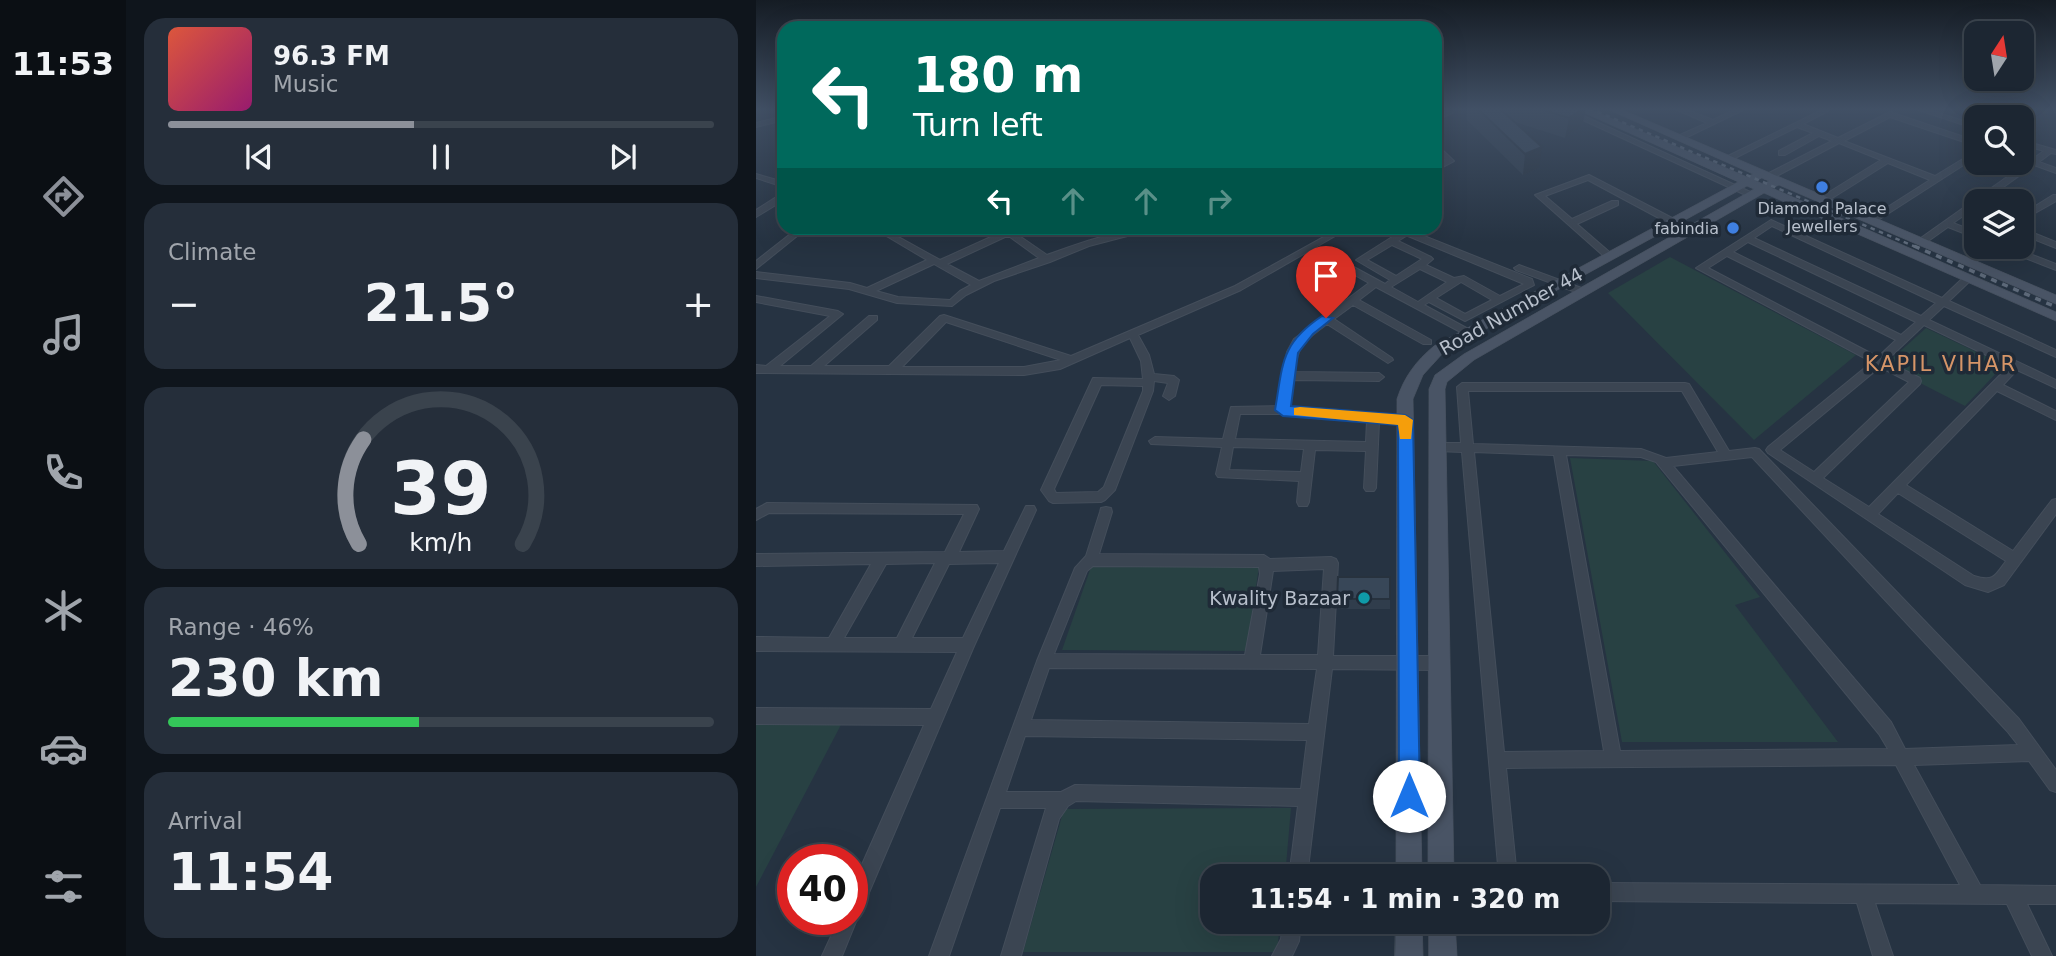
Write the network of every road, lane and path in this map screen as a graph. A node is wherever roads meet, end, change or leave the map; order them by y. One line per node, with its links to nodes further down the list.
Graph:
1 (1442, 153): 15 (street)
2 (1679, 153): 21 (street)
3 (1687, 153): 21 (street)
4 (1715, 153): 10 (street)
5 (1716, 153): 10 (street)
6 (1739, 153): 10 (street)
7 (1816, 153): 21 (street)
8 (1869, 153): 11 (street)
9 (2052, 153): 13 (street)
10 (1728, 158): 21 (street)
11 (1887, 160): 19 (street); 24 (street)
12 (1964, 161): 19 (street)
13 (2034, 162)
14 (2034, 162): 16 (street)
15 (1442, 165)
16 (2056, 171)
17 (757, 175): 20 (street)
18 (2015, 175): 22 (street)
19 (1935, 179): 30 (street)
20 (777, 183)
21 (1760, 183): 24 (street); 32 (street, Road Number 44); 47 (street); 61 (street); 68 (street, Road Number 44)
22 (1995, 189)
23 (2056, 197): 27 (street)
24 (1826, 198): 30 (street)
25 (777, 200): 28 (street)
26 (1615, 203): 31 (street)
27 (2034, 211)
28 (756, 214)
29 (1964, 215): 33 (street)
30 (1875, 219): 47 (street)
31 (1571, 222): 32 (street); 51 (street)
32 (1673, 222): 51 (street, Road Number 44)
33 (1947, 223): 34 (street); 47 (street)
34 (1964, 230)
35 (794, 235): 57 (street)
36 (890, 235): 54 (street)
37 (993, 235): 54 (street)
38 (1012, 235): 53 (street)
39 (1124, 235): 53 (street)
40 (1333, 235): 81 (street)
41 (1404, 235): 46 (street)
42 (1414, 235): 49 (street)
43 (1431, 235): 64 (street)
44 (2034, 236): 48 (street)
45 (1749, 239): 50 (street); 74 (street); 79 (street)
46 (1391, 241): 55 (street); 62 (street)
47 (1923, 241): 70 (street)
48 (2056, 245)
49 (1445, 247): 55 (street); 56 (street)
50 (1727, 252): 82 (street); 87 (street)
51 (1609, 256): 64 (street, Road Number 44)
52 (2034, 258): 59 (street)
53 (1046, 260): 65 (street)
54 (938, 261): 65 (street); 67 (street)
55 (1424, 262): 62 (street); 63 (street)
56 (1484, 263): 63 (street); 73 (street)
57 (756, 266)
58 (1347, 267): 66 (street)
59 (2056, 267)
60 (756, 275): 67 (street)
61 (1968, 278): 74 (street); 76 (street)
62 (1396, 280): 66 (street)
63 (1457, 280): 69 (street); 73 (street)
64 (1559, 283): 68 (street); 80 (street, Road Number 44)
65 (978, 285): 67 (street)
66 (1382, 285): 72 (street); 75 (street)
67 (868, 291)
68 (1584, 292): 107 (street, Road Number 44)
69 (1428, 298): 73 (street); 75 (street)
70 (2056, 298)
71 (756, 299): 90 (street)
72 (1352, 300): 78 (street); 83 (street)
73 (1499, 300)
74 (1943, 302): 79 (street); 84 (street)
75 (1418, 305): 80 (street)
76 (2056, 317)
77 (873, 318): 91 (street)
78 (1326, 318): 86 (street); 93 (street)
79 (1921, 323): 82 (street); 88 (street)
80 (1468, 333): 102 (street, Road Number 44)
81 (1132, 334): 85 (street); 95 (street)
82 (1903, 340): 87 (street)
83 (1427, 342)
84 (2056, 354)
85 (1073, 360): 92 (street); 92 (street)
86 (1388, 360)
87 (1880, 361): 113 (street); 113 (street)
88 (2015, 366): 96 (street); 97 (street)
89 (756, 369): 90 (street)
90 (769, 369): 91 (street)
91 (813, 370): 92 (street)
92 (892, 370)
93 (1288, 376): 94 (street); 99 (street)
94 (1380, 377)
95 (1149, 380): 95 (street); 98 (street)
96 (2056, 384)
97 (1996, 386): 100 (street); 114 (street)
98 (1169, 396)
99 (1283, 410): 101 (street); 104 (street)
100 (2056, 416)
101 (1373, 418): 102 (street); 106 (street)
102 (1405, 420): 136 (street, Road Number 44)
103 (1155, 441): 104 (street)
104 (1227, 445): 105 (street); 112 (street)
105 (1310, 446): 106 (street); 112 (street)
106 (1372, 447): 115 (street)
107 (1437, 447): 108 (street); 137 (street, Road Number 44)
108 (1468, 448): 109 (street); 110 (street); 145 (street)
109 (1559, 450): 111 (street); 144 (street)
110 (1726, 455): 111 (street); 142 (street)
111 (1664, 463): 143 (street)
112 (1307, 477): 116 (street)
113 (1815, 478): 121 (street)
114 (1897, 486): 121 (street); 124 (street)
115 (1370, 488)
116 (1303, 502)
117 (2056, 503): 124 (street)
118 (1030, 510): 122 (street)
119 (1106, 512): 127 (street)
120 (756, 514): 123 (street)
121 (1870, 514): 124 (street)
122 (1008, 557): 123 (street); 132 (street)
123 (947, 558): 126 (street); 131 (street)
124 (2015, 559)
125 (756, 560): 126 (street)
126 (881, 560): 130 (street)
127 (1091, 560): 128 (street); 133 (street)
128 (1267, 565): 134 (street); 135 (street)
129 (756, 644): 130 (street)
130 (833, 644): 131 (street)
131 (901, 645): 132 (street)
132 (967, 646): 139 (street)
133 (1045, 661): 134 (street); 140 (street)
134 (1251, 662): 135 (street)
135 (1325, 663): 136 (street); 141 (street)
136 (1410, 663): 137 (street); 151 (street, Road Number 44)
137 (1437, 663): 152 (street, Road Number 44)
138 (756, 716): 139 (street)
139 (936, 717): 154 (street)
140 (1021, 728): 141 (street); 148 (street)
141 (1316, 732): 147 (street)
142 (2033, 753): 143 (street); 146 (street)
143 (1901, 757): 144 (street); 157 (street)
144 (1613, 759): 145 (street)
145 (1497, 760): 153 (street)
146 (2056, 785)
147 (1307, 798): 149 (street); 150 (street)
148 (995, 800): 149 (street); 164 (street)
149 (1062, 800): 165 (street)
150 (1299, 864)
151 (1409, 864)
152 (1441, 864)
153 (1507, 864)
154 (868, 872)
155 (1610, 892): 156 (street)
156 (1863, 894): 157 (street); 168 (street)
157 (1975, 895): 158 (street)
158 (2014, 895): 159 (street); 169 (street)
159 (2056, 895)
160 (1409, 934): 166 (street)
161 (1442, 934): 167 (street)
162 (841, 935): 163 (street)
163 (832, 956)
164 (939, 956)
165 (1011, 956)
166 (1409, 956)
167 (1443, 956)
168 (1883, 956)
169 (2042, 956)

